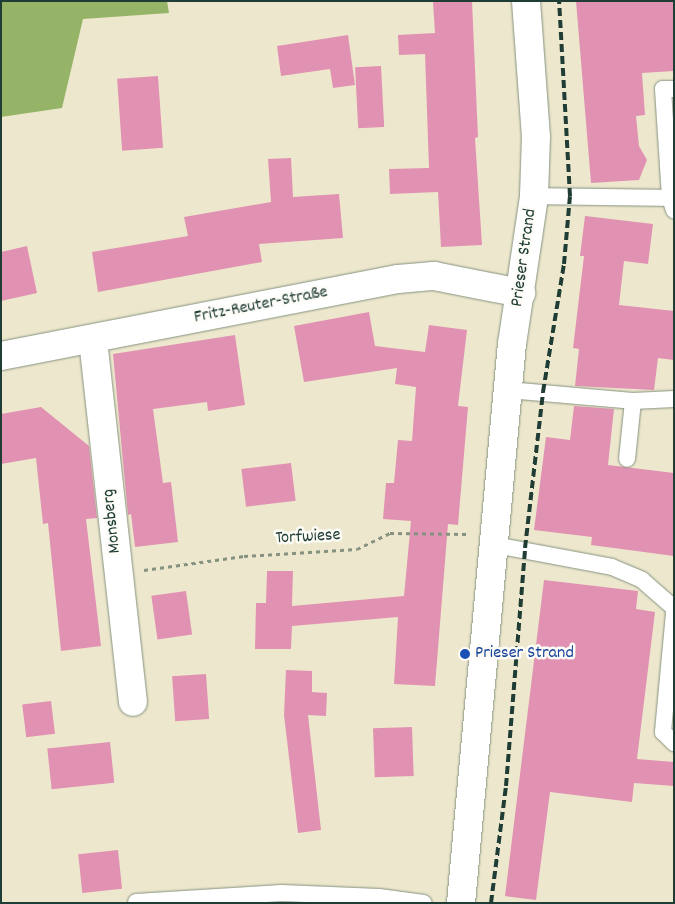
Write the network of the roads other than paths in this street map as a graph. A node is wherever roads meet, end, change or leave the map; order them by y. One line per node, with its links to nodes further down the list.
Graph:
1 (526, 1): 3 (street, Prieser Strand)
2 (674, 89): 4 (lane)
3 (534, 196): 4 (lane); 5 (street, Prieser Strand)
4 (672, 204)
5 (520, 293): 6 (street, Fritz-Reuter-Straße); 8 (street, Prieser Strand)
6 (93, 340): 7 (street, Fritz-Reuter-Straße); 15 (street, Monsberg)
7 (1, 356)
8 (508, 390): 10 (lane); 12 (street, Prieser Strand)
9 (674, 399): 10 (lane)
10 (633, 401): 11 (lane)
11 (627, 459)
12 (496, 540): 13 (lane); 19 (street, Prieser Strand)
13 (674, 608)
14 (674, 613): 16 (lane)
15 (133, 702)
16 (674, 743)
17 (136, 902): 18 (lane)
18 (424, 903)
19 (461, 903)

